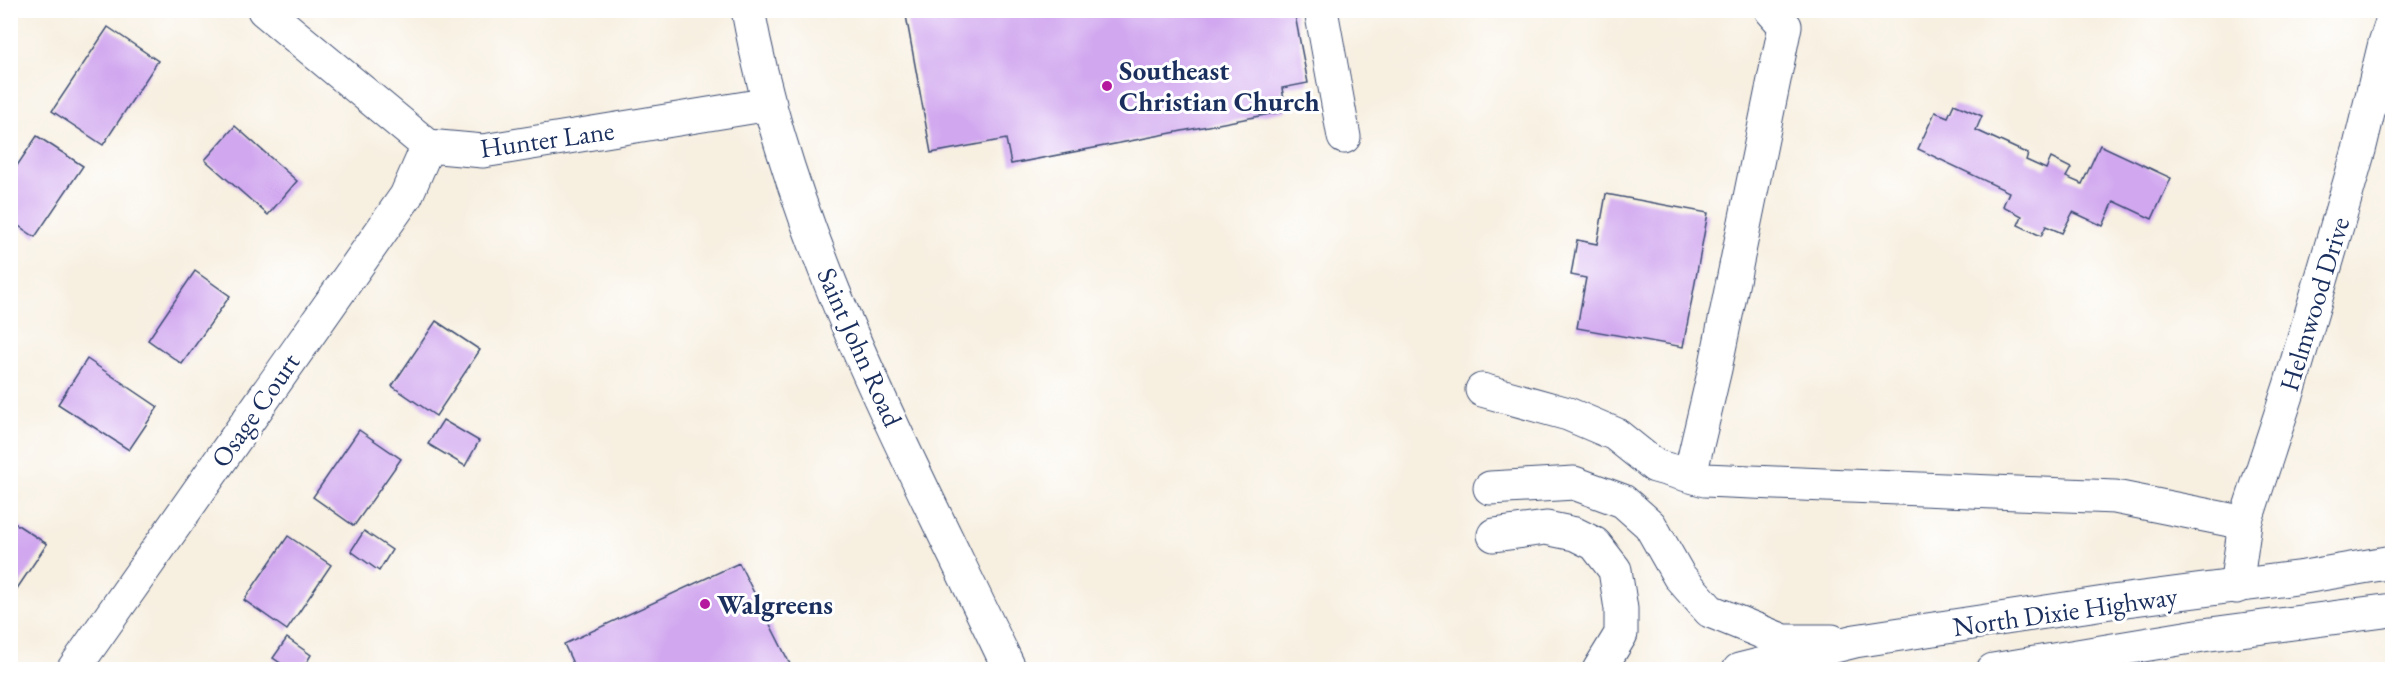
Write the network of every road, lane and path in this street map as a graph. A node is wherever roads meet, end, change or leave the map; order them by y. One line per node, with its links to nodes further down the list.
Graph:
1 (264, 10): 8 (street)
2 (748, 10): 6 (street, Saint John Road)
3 (1321, 10): 7 (street)
4 (1771, 10): 10 (street)
5 (2390, 37): 12 (street, Helmwood Drive)
6 (770, 104): 8 (street, Hunter Lane); 19 (street, Saint John Road)
7 (1344, 137)
8 (428, 146): 18 (street, Osage Court)
9 (1482, 390): 10 (street)
10 (1690, 475): 12 (street)
11 (1490, 488): 17 (street)
12 (2245, 523): 15 (street, Helmwood Drive)
13 (1494, 535): 20 (street)
14 (2392, 562): 15 (street, North Dixie Highway)
15 (2236, 587): 17 (street, North Dixie Highway)
16 (2392, 610): 22 (street, North Dixie Highway)
17 (1855, 641): 21 (street, North Dixie Highway)
18 (73, 669)
19 (1010, 669)
20 (1599, 669)
21 (1739, 669)
22 (1993, 669)

